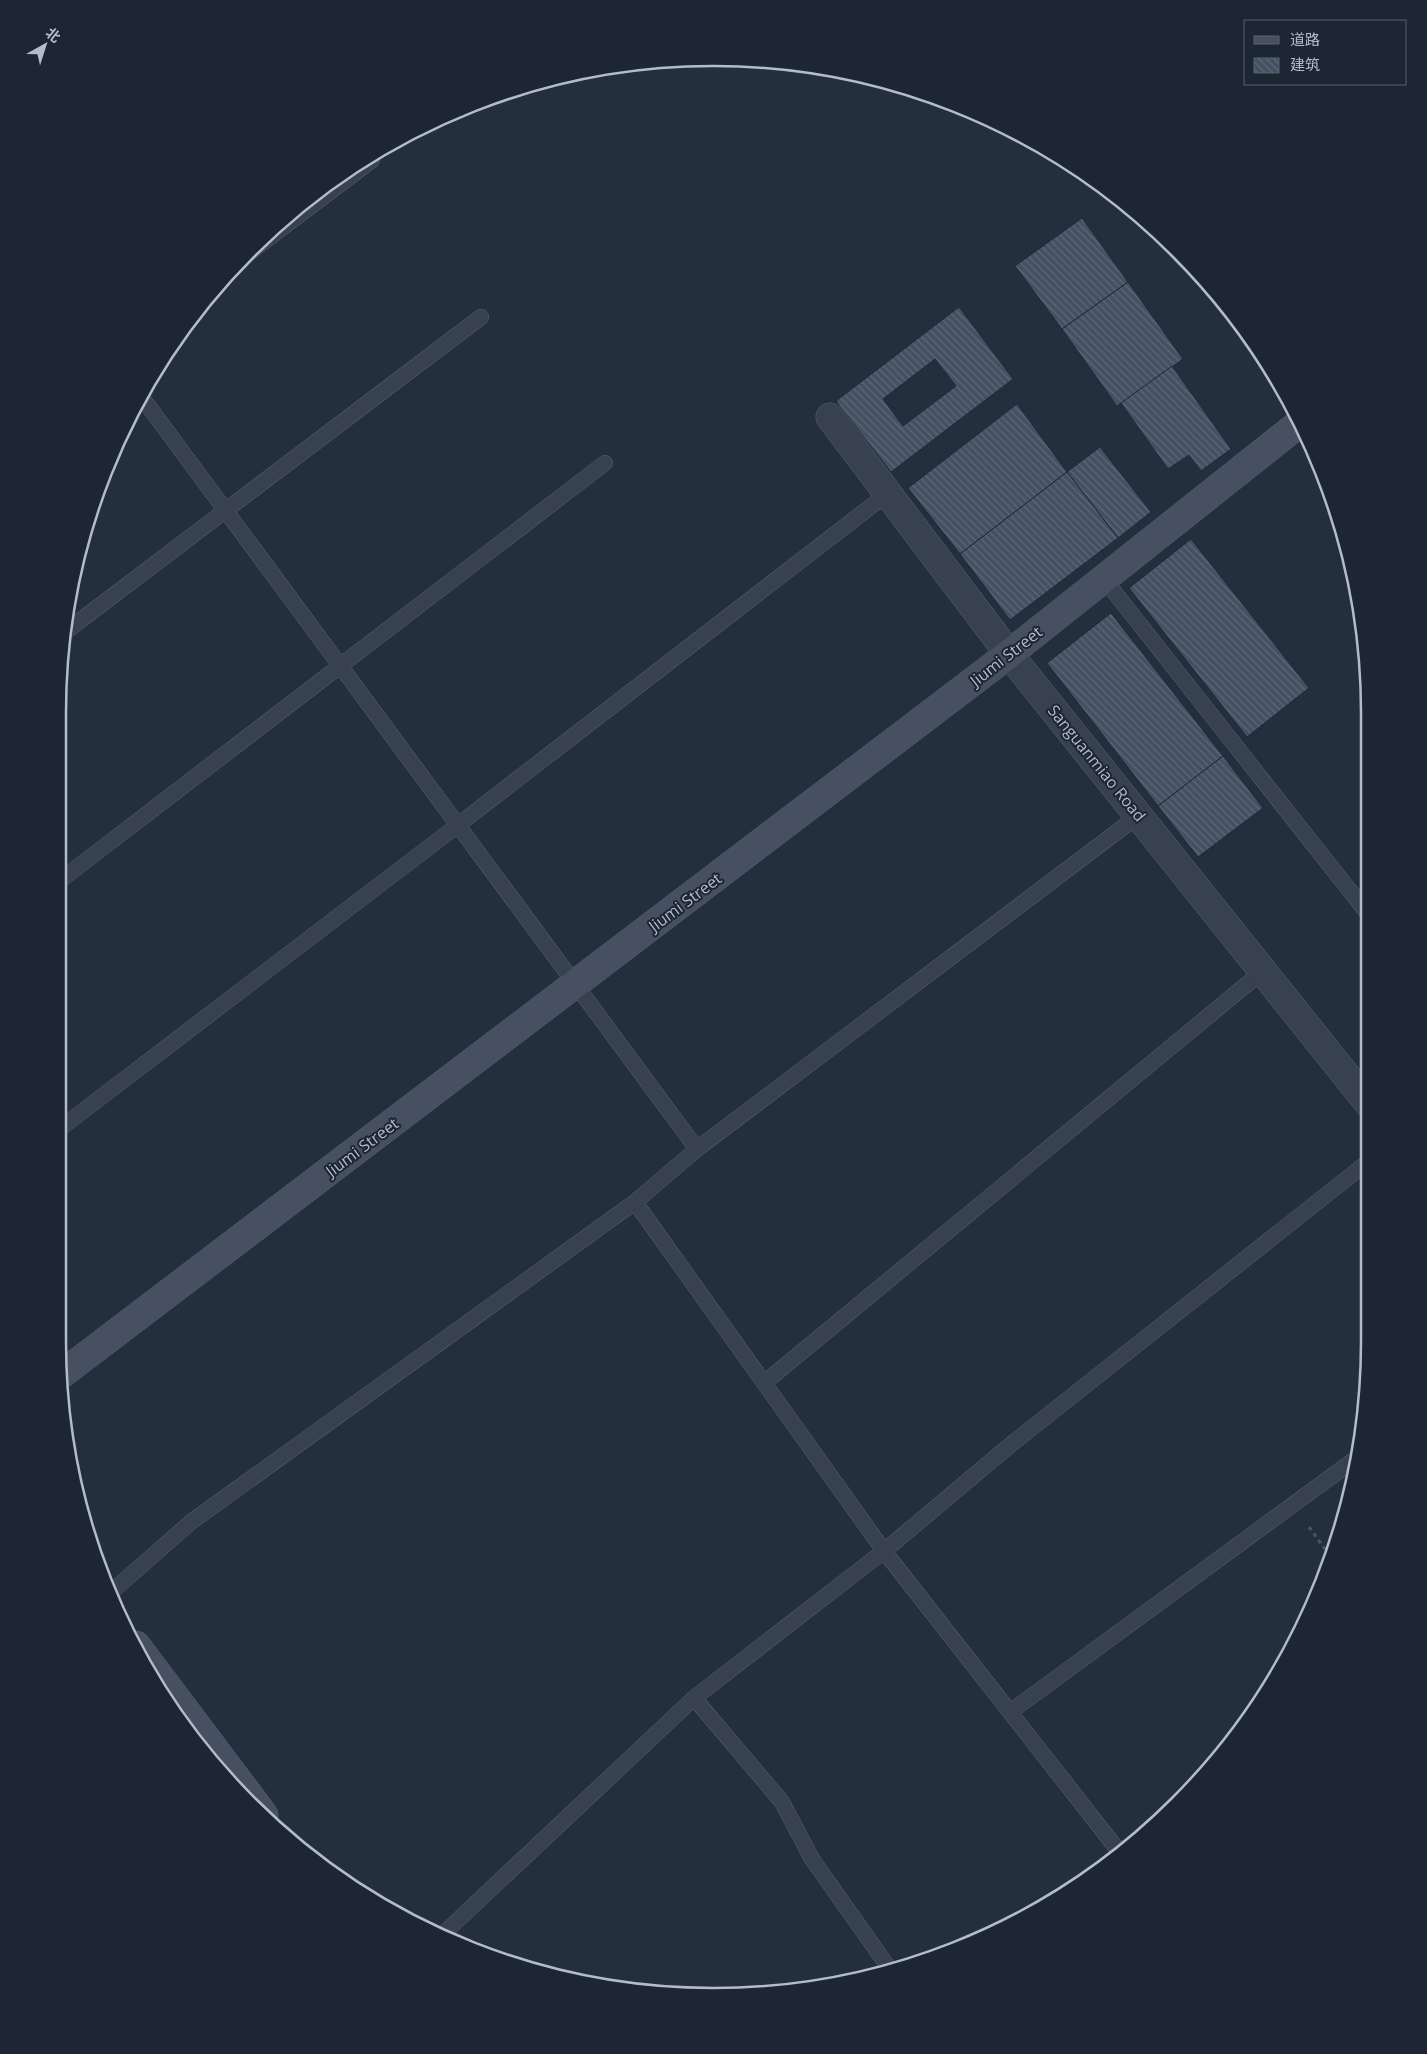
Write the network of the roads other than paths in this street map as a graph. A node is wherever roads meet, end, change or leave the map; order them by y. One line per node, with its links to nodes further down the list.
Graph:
1 (481, 316): 7 (lane)
2 (146, 403): 7 (lane)
3 (830, 417): 6 (street, Sanguanmiao Road)
4 (1294, 427): 8 (street, Jiumi Street)
5 (605, 463): 11 (lane)
6 (887, 494): 10 (street, Sanguanmiao Road); 13 (lane)
7 (226, 511): 9 (lane); 11 (lane)
8 (1104, 579): 10 (street, Jiumi Street); 15 (lane)
9 (72, 627)
10 (1009, 654): 12 (street, Sanguanmiao Road); 17 (street, Jiumi Street)
11 (340, 666): 13 (lane); 14 (lane)
12 (1138, 816): 16 (street, Sanguanmiao Road); 20 (lane)
13 (458, 825): 17 (lane); 19 (lane)
14 (66, 876)
15 (1361, 904)
16 (1263, 972): 18 (street, Sanguanmiao Road); 24 (lane)
17 (576, 985): 20 (lane); 23 (street, Jiumi Street)
18 (1361, 1093)
19 (66, 1124)
20 (697, 1149): 22 (lane)
21 (1361, 1168): 26 (lane)
22 (635, 1202): 24 (lane); 27 (lane)
23 (67, 1370)
24 (764, 1383): 26 (lane)
25 (1349, 1464): 30 (lane)
26 (884, 1551): 29 (lane); 30 (lane)
27 (116, 1588)
28 (164, 1682): 31 (street)
29 (694, 1698): 33 (lane); 34 (lane)
30 (1010, 1712): 32 (lane)
31 (234, 1775)
32 (1116, 1847)
33 (447, 1930)
34 (886, 1965)

